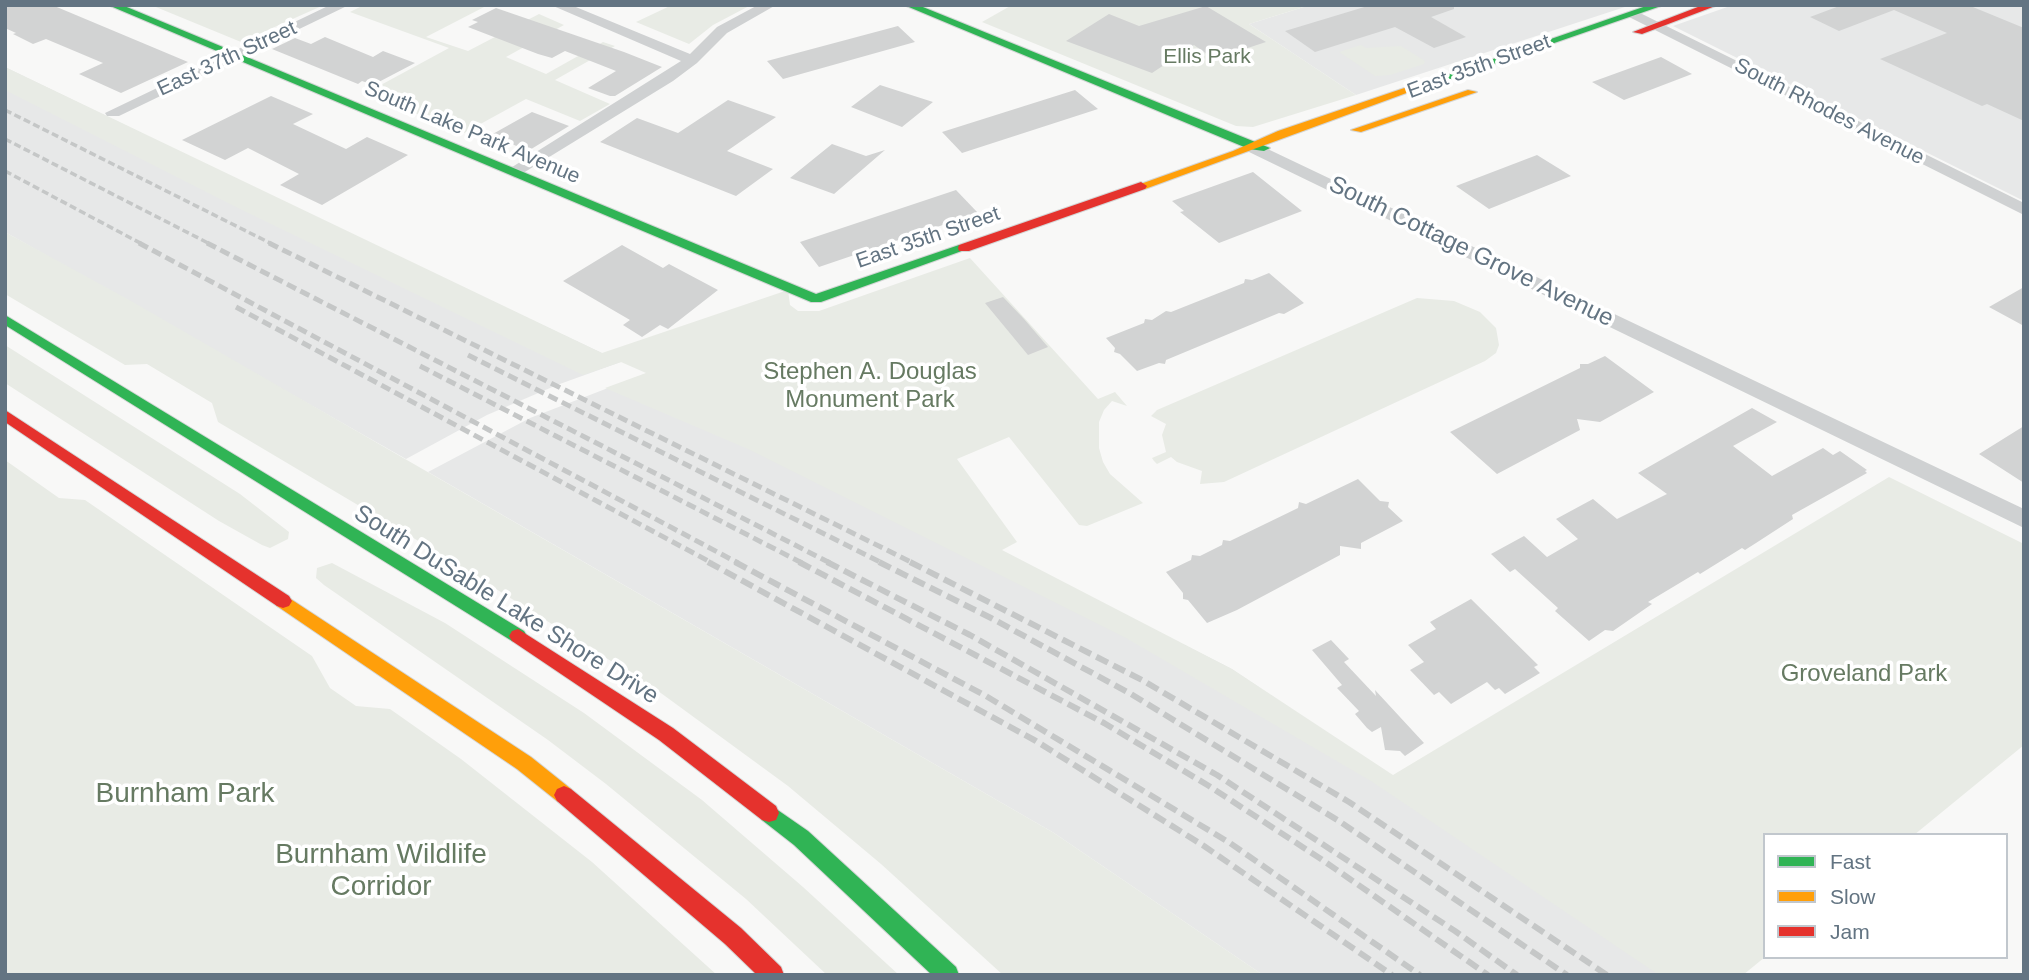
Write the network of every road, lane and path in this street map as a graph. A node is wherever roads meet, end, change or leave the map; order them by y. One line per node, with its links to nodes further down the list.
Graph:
1 (113, 5): 11 (main road, South Lake Park Avenue)
2 (342, 5): 11 (street, East 37th Street)
3 (558, 5): 12 (street)
4 (769, 5): 12 (street)
5 (909, 5): 16 (main road, South Cottage Grove Avenue)
6 (1659, 5): 8 (main road, East 35th Street)
7 (1713, 5): 9 (main road)
8 (1634, 14): 9 (street, South Rhodes Avenue); 16 (main road, East 35th Street)
9 (1657, 26): 10 (main road); 19 (street, South Rhodes Avenue)
10 (1619, 39)
11 (233, 56): 14 (street, East 37th Street); 18 (main road, South Lake Park Avenue)
12 (692, 60): 18 (street)
13 (1492, 85): 15 (main road, East 35th Street)
14 (113, 113)
15 (1336, 136)
16 (1253, 147): 17 (main road, East 35th Street); 20 (main road, East 35th Street); 23 (street, South Cottage Grove Avenue)
17 (1293, 148)
18 (515, 173): 20 (main road, South Lake Park Avenue)
19 (2024, 210)
20 (816, 299)
21 (5, 319): 25 (main road, South DuSable Lake Shore Drive)
22 (5, 415): 24 (main road)
23 (2024, 519)
24 (773, 975)
25 (948, 975)

